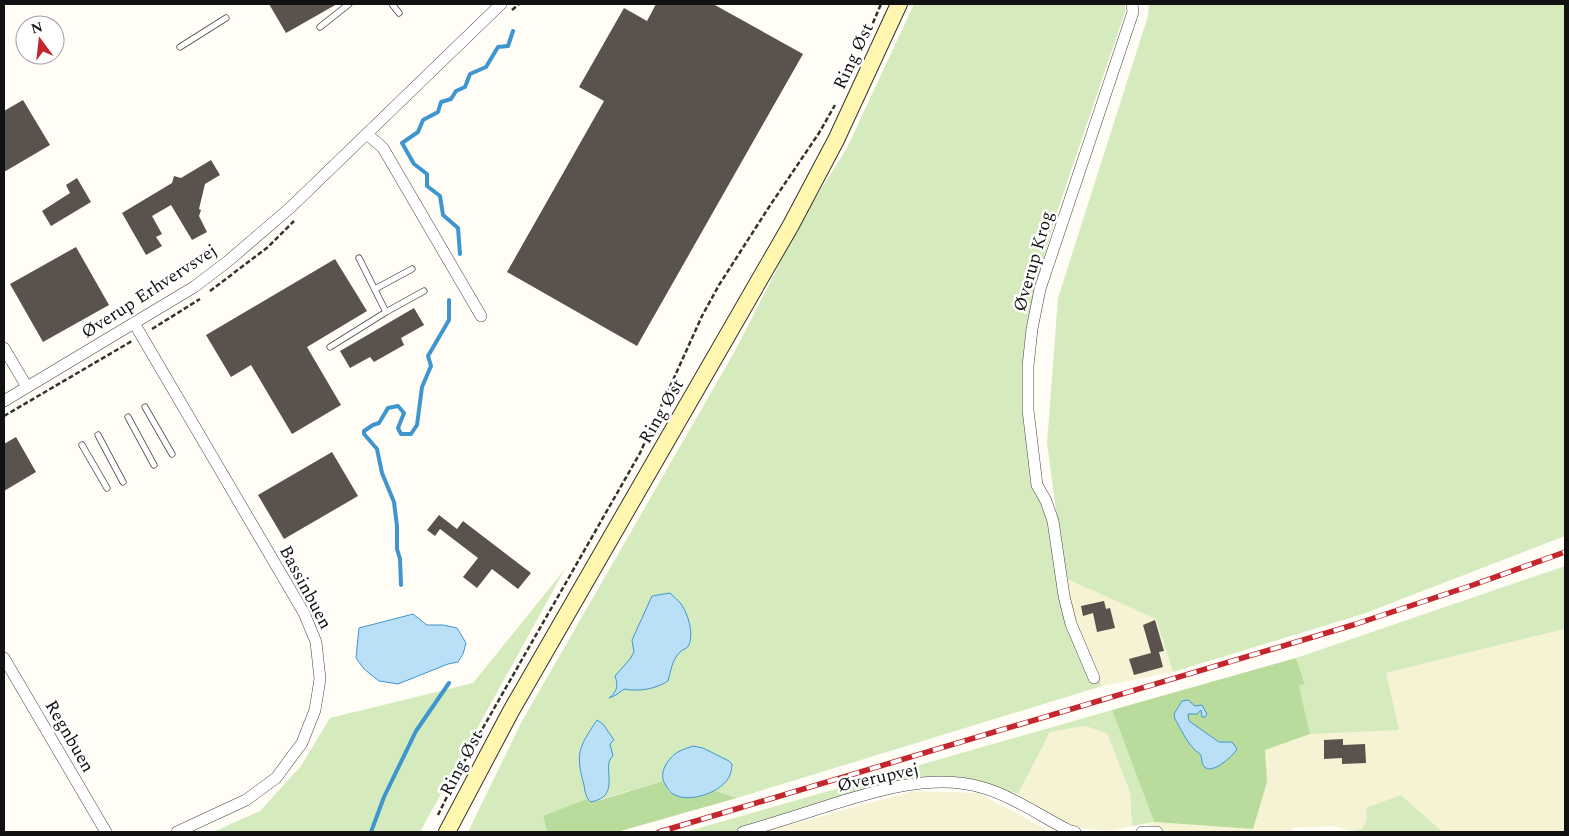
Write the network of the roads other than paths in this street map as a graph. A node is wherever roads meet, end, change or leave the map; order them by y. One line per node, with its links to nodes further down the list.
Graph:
1 (349, 4): 8 (lane)
2 (392, 4): 6 (lane)
3 (501, 4): 10 (street, Øverup Erhvervsvej)
4 (899, 4): 32 (main road, Ring Øst)
5 (1132, 4): 31 (street, Øverup Krog)
6 (399, 13)
7 (226, 18): 9 (lane)
8 (320, 27)
9 (180, 47)
10 (367, 134): 16 (street); 17 (street, Øverup Erhvervsvej)
11 (359, 258): 13 (lane)
12 (412, 269): 13 (lane)
13 (374, 289): 15 (lane)
14 (424, 291): 15 (lane)
15 (386, 312): 18 (lane)
16 (481, 316)
17 (134, 323): 20 (street, Øverup Erhvervsvej); 34 (street, Bassinbuen)
18 (330, 347)
19 (4, 348): 20 (street)
20 (27, 387): 21 (street, Øverup Erhvervsvej)
21 (4, 401)
22 (145, 407): 26 (lane)
23 (128, 417): 27 (lane)
24 (98, 435): 28 (lane)
25 (82, 445): 29 (lane)
26 (172, 454)
27 (154, 465)
28 (123, 482)
29 (107, 488)
30 (4, 658): 33 (street, Regnbuen)
31 (1094, 678)
32 (441, 828)
33 (106, 832)
34 (177, 832)
35 (742, 832): 36 (street, Øverupvej)
36 (1074, 832)
37 (1142, 832): 38 (street)
38 (1157, 832)

